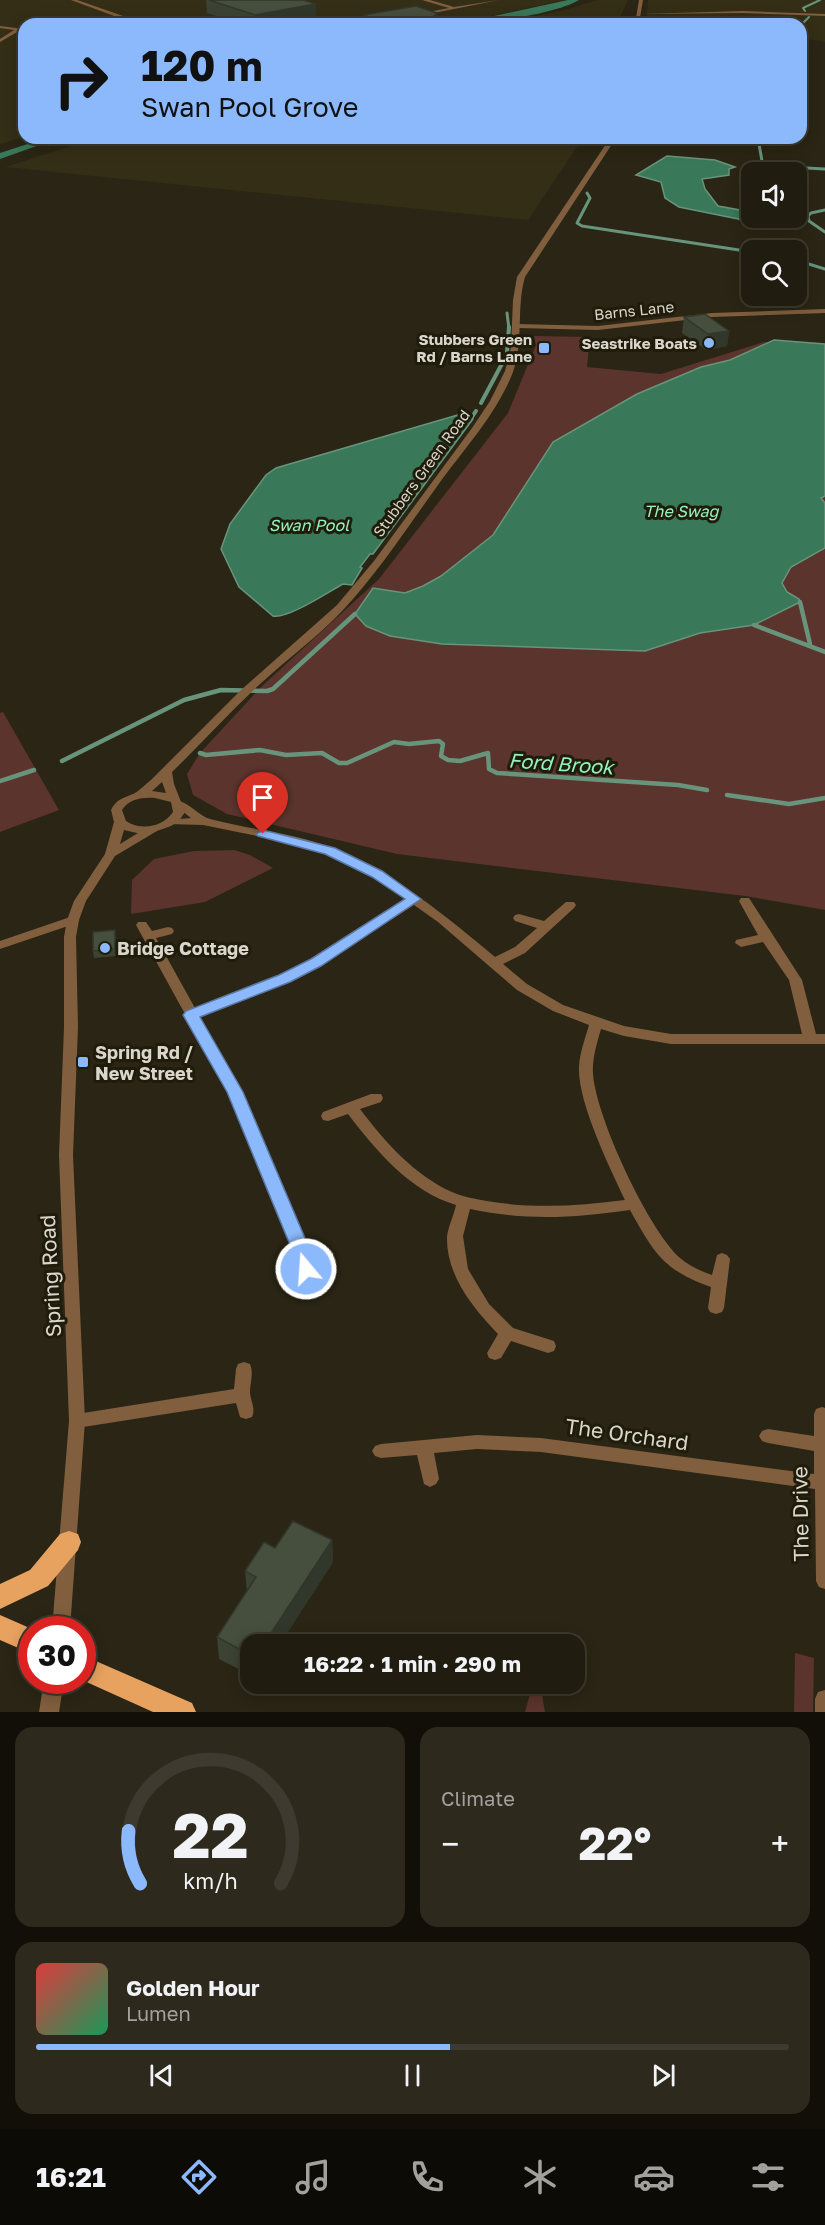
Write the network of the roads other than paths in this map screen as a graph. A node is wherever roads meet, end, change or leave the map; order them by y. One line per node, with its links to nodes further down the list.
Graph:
1 (74, 0): 2 (street); 10 (street)
2 (79, 0)
3 (424, 0): 6 (street)
4 (497, 0): 6 (street)
5 (641, 0): 7 (street)
6 (458, 8): 9 (street)
7 (640, 14): 8 (street); 11 (street)
8 (825, 15)
9 (411, 16)
10 (124, 18)
11 (639, 18)
12 (0, 27): 13 (street)
13 (18, 29)
14 (18, 32): 15 (street)
15 (0, 41)
16 (609, 144): 18 (street, Stubbers Green Road)
17 (825, 310): 18 (street, Barns Lane)
18 (517, 326): 19 (street, Stubbers Green Road)
19 (167, 773): 20 (street, Stubbers Green Road); 21 (street)
20 (141, 794): 21 (street); 23 (street, Stubbers Green Road)
21 (177, 802): 22 (street); 24 (street)
22 (204, 821): 24 (street); 27 (street)
23 (120, 822): 25 (street); 26 (street)
24 (172, 822): 25 (street)
25 (154, 830): 26 (street)
26 (111, 854): 31 (street)
27 (414, 899): 37 (street); 38 (street)
28 (746, 901): 34 (street)
29 (570, 904): 32 (street)
30 (519, 918): 32 (street)
31 (73, 920): 36 (street); 58 (street, Spring Road)
32 (546, 926): 37 (street)
33 (168, 931): 38 (street)
34 (766, 937): 35 (street); 40 (street)
35 (741, 943)
36 (0, 945)
37 (493, 963): 39 (street)
38 (191, 1015): 47 (street)
39 (596, 1023): 40 (street); 46 (street)
40 (810, 1038): 41 (street)
41 (825, 1039)
42 (376, 1098): 43 (street)
43 (351, 1107): 44 (street); 45 (street)
44 (328, 1116)
45 (465, 1202): 46 (street); 51 (street)
46 (634, 1204): 49 (street)
47 (326, 1254)
48 (722, 1259): 49 (street)
49 (717, 1283): 50 (street)
50 (716, 1308)
51 (507, 1333): 52 (street); 53 (street)
52 (548, 1346)
53 (495, 1353)
54 (244, 1369): 55 (street)
55 (242, 1395): 56 (street); 58 (street)
56 (246, 1412)
57 (822, 1414): 60 (street, The Drive)
58 (77, 1421): 65 (street, Spring Road)
59 (768, 1436): 60 (street, The Drive)
60 (822, 1445): 64 (street, The Drive)
61 (424, 1447): 62 (street, The Orchard); 63 (street); 64 (street, The Orchard)
62 (381, 1451)
63 (430, 1479)
64 (824, 1483): 66 (street, The Drive)
65 (69, 1542): 67 (highway); 68 (street, Spring Road)
66 (825, 1581)
67 (0, 1598)
68 (62, 1616)
69 (0, 1627): 70 (highway)
70 (18, 1635)
71 (96, 1673): 75 (highway)
72 (52, 1694): 74 (street)
73 (825, 1699): 76 (street)
74 (49, 1712)
75 (183, 1712)
76 (825, 1712)

